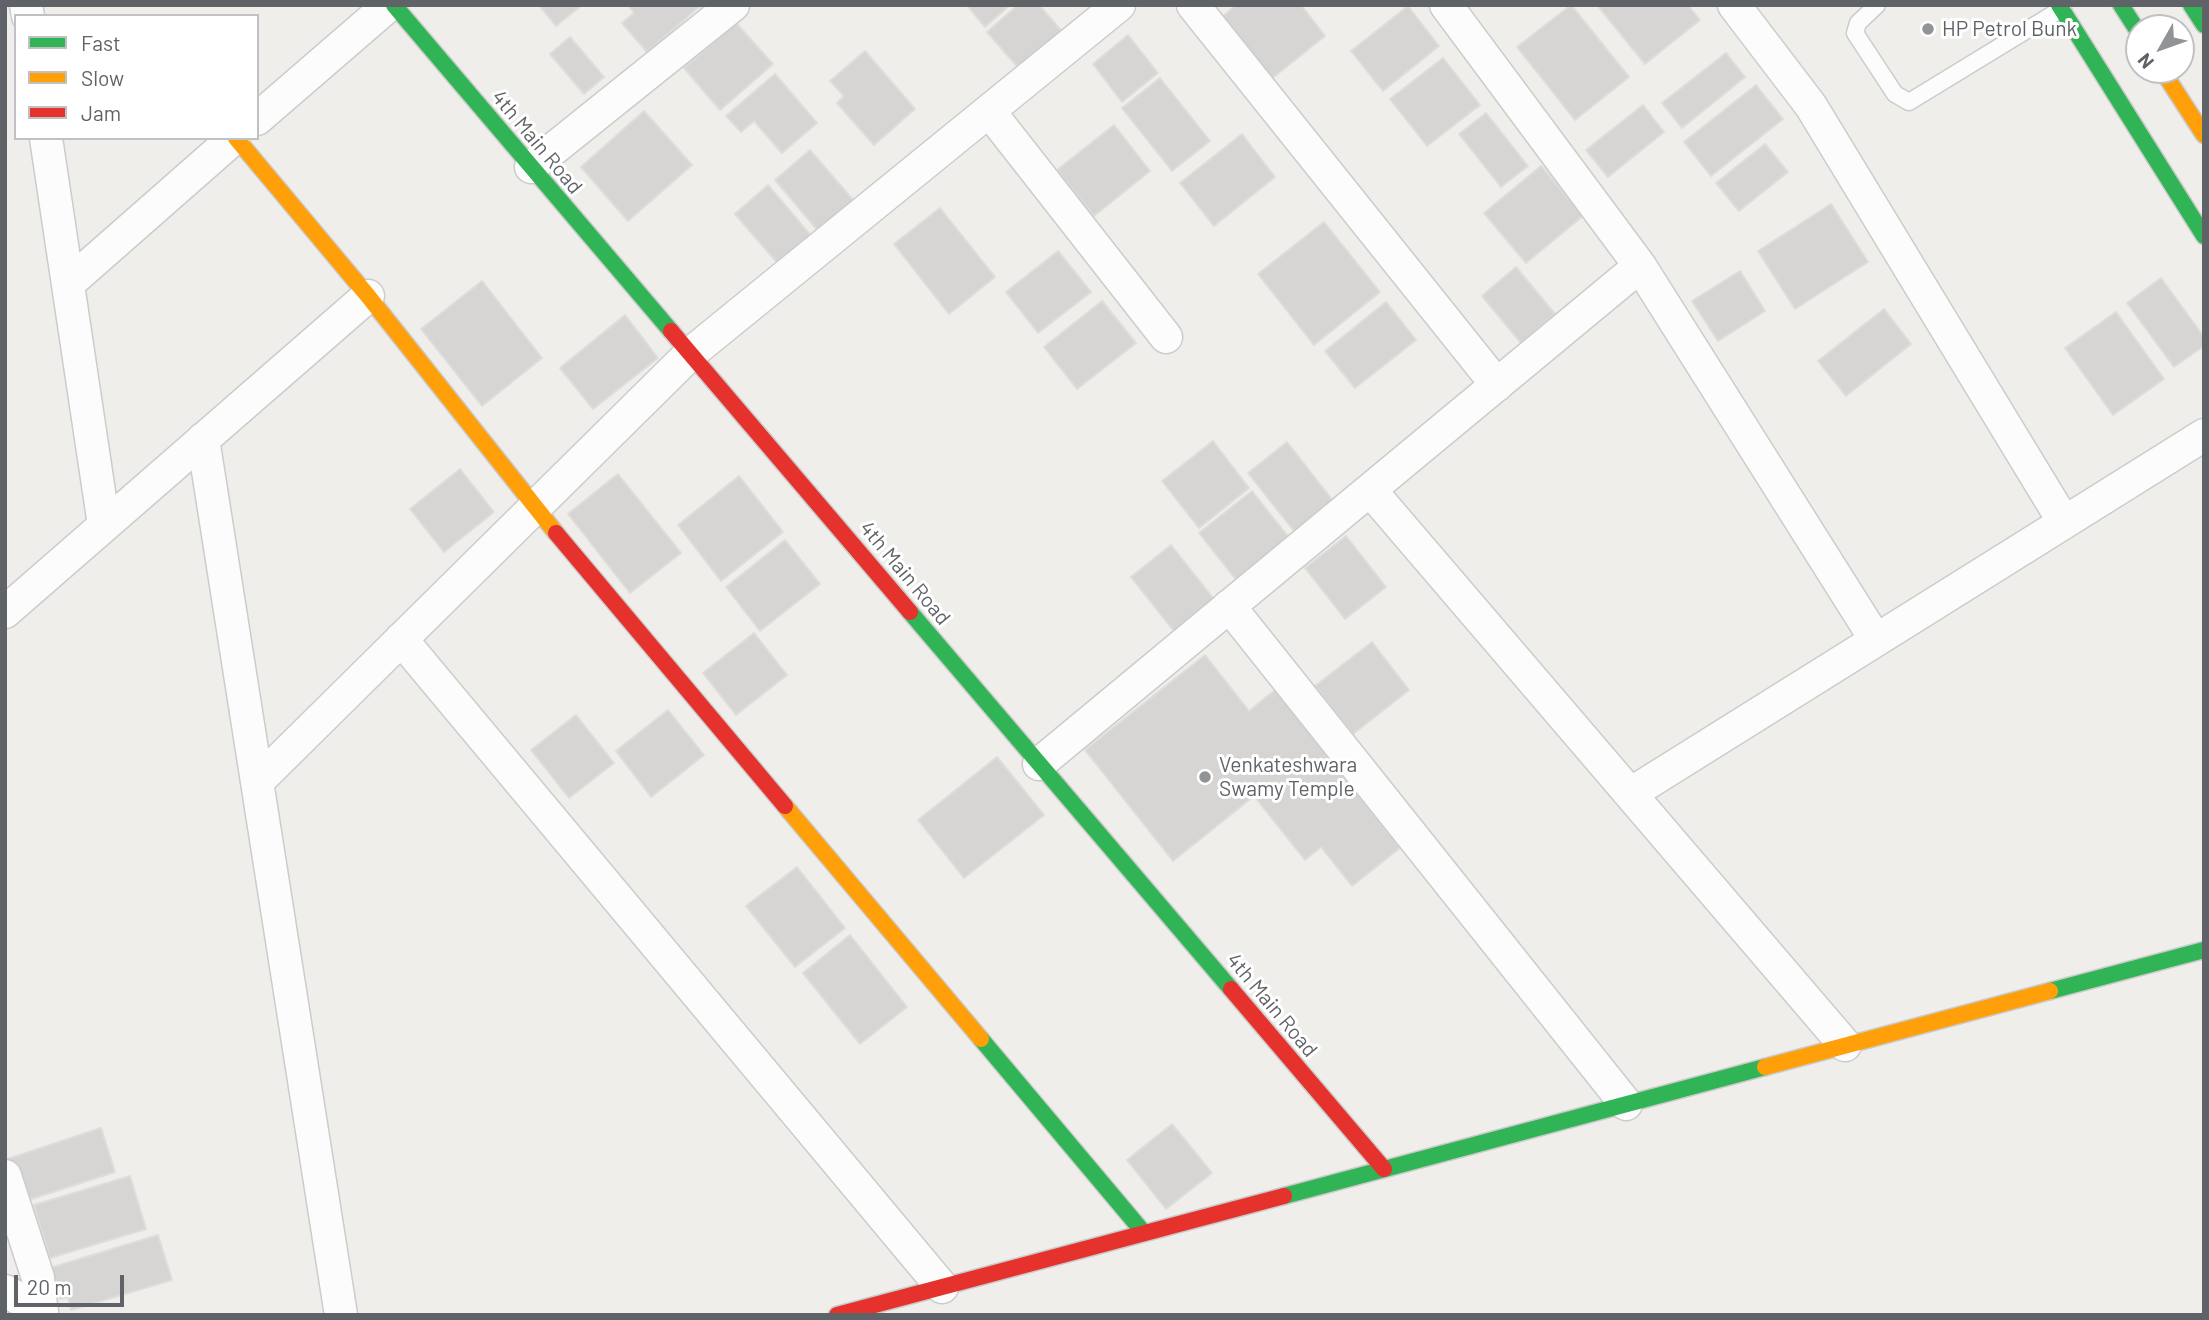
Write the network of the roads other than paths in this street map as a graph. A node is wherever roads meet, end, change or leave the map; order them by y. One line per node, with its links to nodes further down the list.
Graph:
1 (391, 5): 13 (street); 18 (main road, 4th Main Road)
2 (733, 5): 18 (street)
3 (1119, 5): 12 (street)
4 (1193, 5): 25 (street)
5 (1446, 5): 20 (street)
6 (1734, 5): 30 (street)
7 (1877, 5): 9 (lane)
8 (2191, 5): 10 (main road)
9 (2063, 6): 19 (main road)
10 (2204, 25)
11 (2171, 84): 14 (main road)
12 (989, 111): 23 (street); 24 (street)
13 (259, 117)
14 (2204, 135)
15 (46, 140): 21 (street)
16 (233, 140): 21 (street)
17 (237, 140): 22 (main road)
18 (531, 167): 24 (main road, 4th Main Road)
19 (2204, 236)
20 (1640, 266): 25 (street); 35 (street)
21 (69, 283): 31 (street)
22 (368, 296): 27 (street); 29 (main road)
23 (1166, 337)
24 (690, 354): 29 (street); 36 (main road, 4th Main Road)
25 (1497, 385): 28 (street)
26 (2204, 435): 30 (street)
27 (203, 439): 31 (street); 37 (street)
28 (1370, 490): 32 (street); 38 (street)
29 (535, 508): 34 (street); 44 (main road)
30 (2064, 522): 35 (street)
31 (104, 525): 33 (street)
32 (1229, 606): 36 (street); 41 (street)
33 (5, 612)
34 (401, 639): 37 (street); 45 (street)
35 (1876, 640): 38 (street)
36 (1040, 764): 42 (main road, 4th Main Road)
37 (257, 782): 48 (street)
38 (1630, 794): 40 (street)
39 (2204, 950): 40 (main road)
40 (1845, 1045): 41 (main road)
41 (1626, 1104): 42 (main road)
42 (1384, 1169): 44 (main road)
43 (5, 1176): 47 (street)
44 (1144, 1233): 45 (main road)
45 (942, 1287): 49 (main road)
46 (5, 1291): 47 (street)
47 (42, 1313)
48 (341, 1315)
49 (837, 1315)

